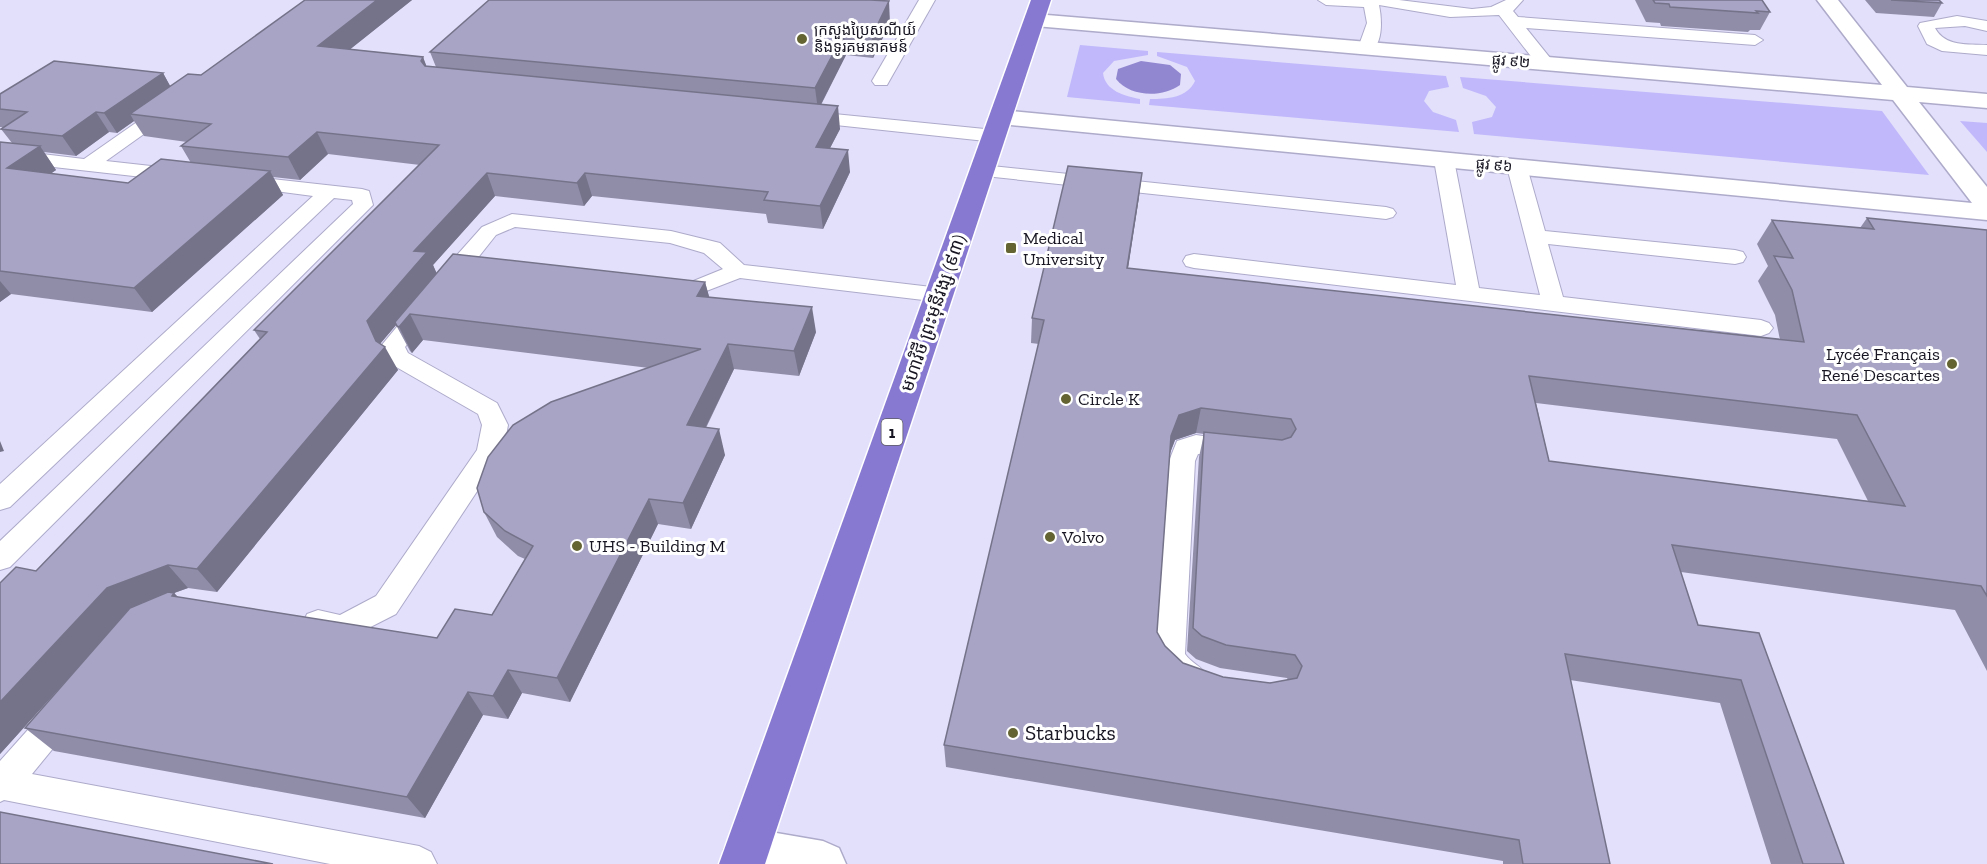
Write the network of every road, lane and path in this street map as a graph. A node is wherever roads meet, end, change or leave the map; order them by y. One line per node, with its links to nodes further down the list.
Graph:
1 (927, 0): 14 (lane)
2 (1326, 0): 4 (lane)
3 (1827, 0): 15 (street)
4 (1374, 1): 7 (lane); 11 (lane)
5 (1938, 7): 8 (lane)
6 (1038, 10): 11 (street, ផ្លូវ ៩២); 19 (highway, មហាវិថី ព្រះមុនីវង្ស (៩៣) / 1)
7 (1511, 11): 10 (lane); 13 (lane)
8 (1950, 21): 9 (lane); 12 (lane)
9 (1987, 26)
10 (1755, 40)
11 (1366, 48): 13 (street, ផ្លូវ ៩២)
12 (1987, 50)
13 (1546, 64): 15 (street, ផ្លូវ ៩២)
14 (881, 81)
15 (1900, 94): 17 (street, ផ្លូវ ៩២); 28 (street)
16 (185, 96): 22 (lane)
17 (1987, 101)
18 (785, 115): 19 (lane)
19 (998, 126): 21 (street, ផ្លូវ ៩៦); 24 (highway, មហាវិថី ព្រះមុនីវង្ស (៩៣) / 1)
20 (0, 155): 22 (lane)
21 (1444, 160): 23 (street, ផ្លូវ ៩៦); 39 (lane)
22 (88, 165): 25 (lane)
23 (1517, 167): 29 (street, ផ្លូវ ៩៦); 31 (lane)
24 (982, 171): 30 (lane); 38 (highway, មហាវិថី ព្រះមុនីវង្ស (៩៣) / 1)
25 (192, 176)
26 (226, 180): 27 (lane)
27 (330, 191): 43 (lane); 44 (lane)
28 (1987, 204)
29 (1987, 212)
30 (1386, 213)
31 (1536, 236): 32 (lane); 40 (lane)
32 (1736, 257)
33 (1194, 261): 39 (lane)
34 (738, 271): 36 (lane); 37 (lane); 38 (lane)
35 (492, 273): 36 (lane)
36 (445, 283): 45 (lane)
37 (645, 290)
38 (940, 295): 49 (highway, មហាវិថី ព្រះមុនីវង្ស (៩៣) / 1)
39 (1469, 295): 40 (lane)
40 (1554, 304): 41 (lane)
41 (1761, 328)
42 (1262, 452): 46 (lane)
43 (0, 500)
44 (0, 559)
45 (299, 620)
46 (1219, 682)
47 (80, 694): 48 (lane)
48 (1, 785): 50 (lane)
49 (745, 857): 51 (street)
50 (419, 864)
51 (823, 864)

